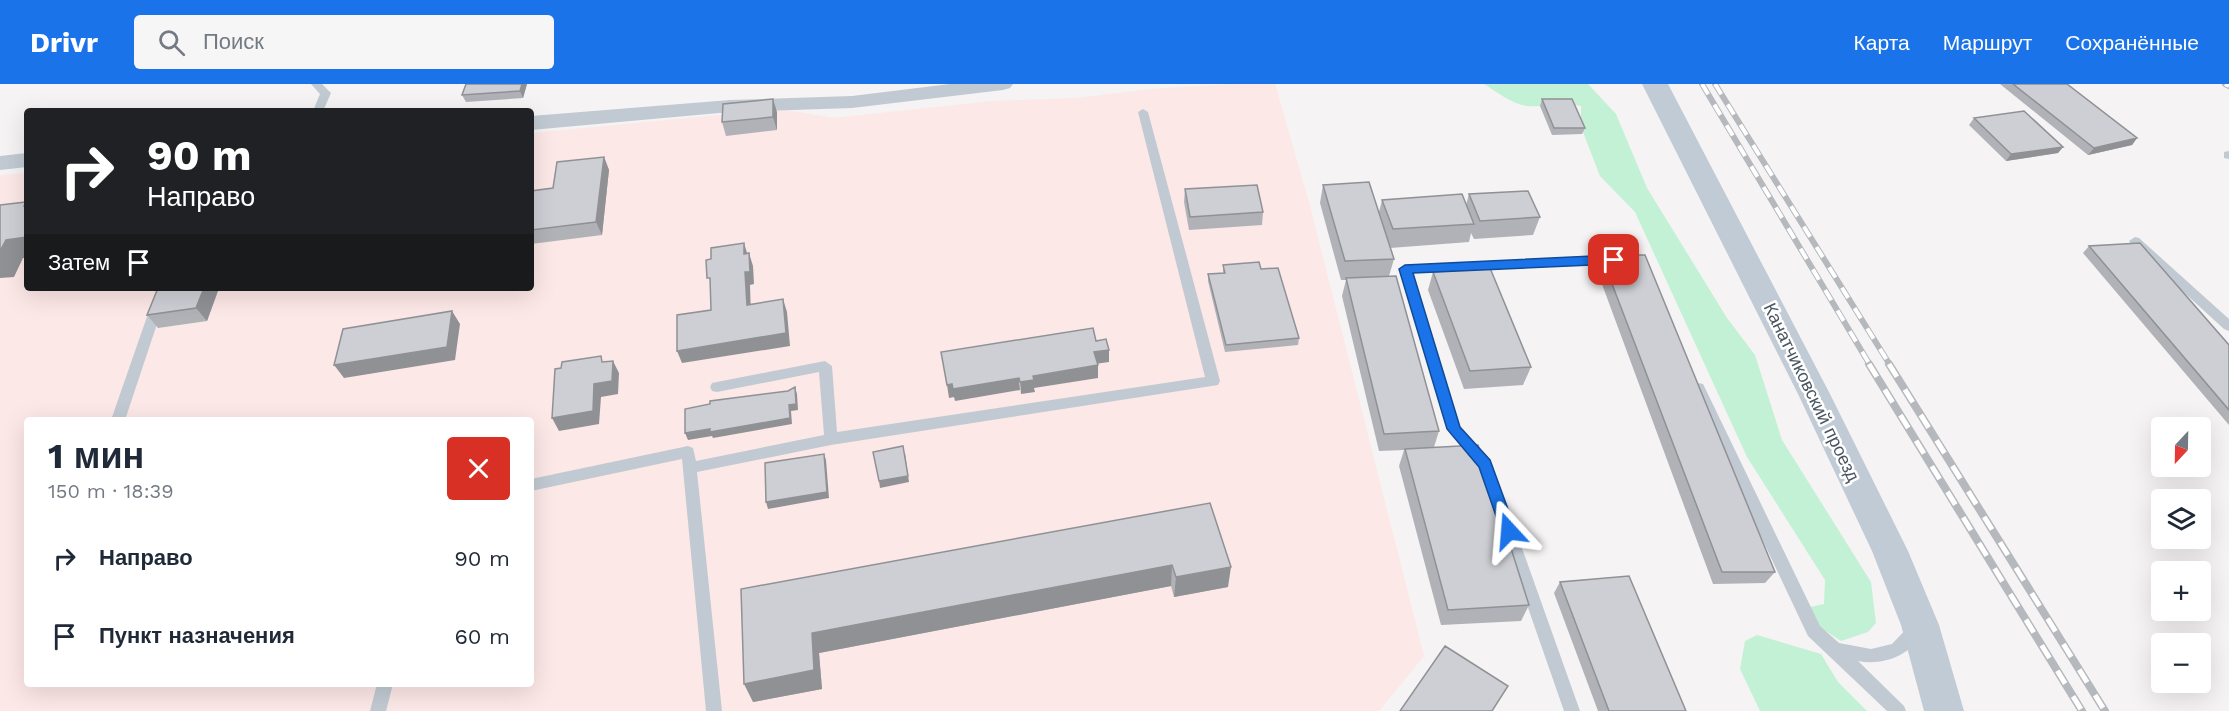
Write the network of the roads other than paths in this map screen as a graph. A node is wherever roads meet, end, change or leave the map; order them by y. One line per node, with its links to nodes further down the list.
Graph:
1 (316, 84): 4 (lane)
2 (1003, 84): 6 (street)
3 (1655, 84): 19 (street, Канатчиковский проезд)
4 (319, 108)
5 (1143, 112): 16 (lane)
6 (534, 123)
7 (24, 160): 8 (street)
8 (0, 163)
9 (2134, 241): 12 (lane)
10 (1637, 259): 24 (lane)
11 (162, 291): 15 (lane)
12 (2229, 326)
13 (1692, 375): 20 (lane)
14 (717, 387): 16 (lane)
15 (119, 417)
16 (831, 439): 17 (lane)
17 (688, 468): 18 (lane); 23 (lane)
18 (534, 484)
19 (1920, 625): 20 (lane); 26 (street, Канатчиковский проезд)
20 (1834, 649): 25 (lane)
21 (385, 687): 22 (lane)
22 (378, 711)
23 (714, 711)
24 (1572, 711)
25 (1898, 711)
26 (1944, 711)

